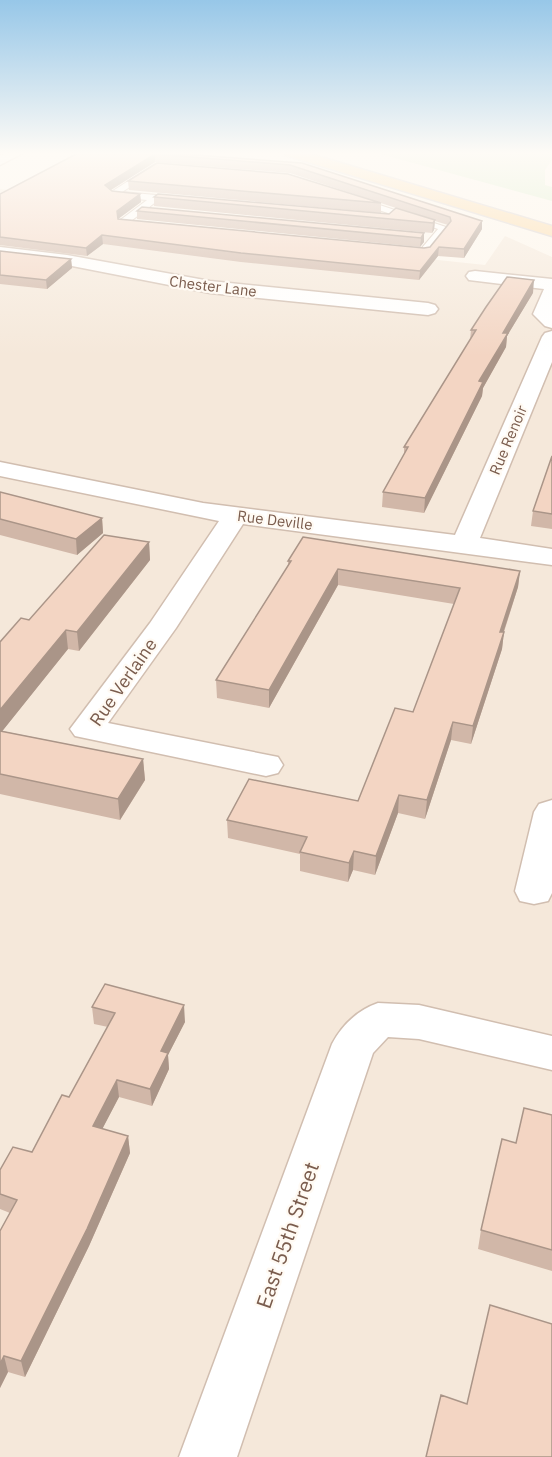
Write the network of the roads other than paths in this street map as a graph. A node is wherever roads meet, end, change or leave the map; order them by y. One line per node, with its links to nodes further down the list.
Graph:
1 (126, 220): 8 (lane)
2 (402, 220): 5 (lane)
3 (420, 220): 5 (lane)
4 (517, 220): 6 (main road)
5 (426, 222): 8 (lane)
6 (552, 231)
7 (424, 237): 8 (lane)
8 (435, 238)
9 (0, 252): 13 (street, Chester Lane)
10 (475, 276): 11 (street)
11 (552, 284)
12 (552, 291): 14 (street)
13 (428, 309)
14 (552, 322)
15 (552, 337): 18 (street, Rue Renoir)
16 (0, 469): 17 (street, Rue Deville)
17 (235, 516): 18 (street, Rue Deville); 20 (street, Rue Verlaine)
18 (465, 543): 19 (street, Rue Deville)
19 (552, 557)
20 (266, 765)
21 (552, 812): 22 (street)
22 (534, 891)
23 (552, 1053): 24 (street, East 55th Street)
24 (208, 1457)

